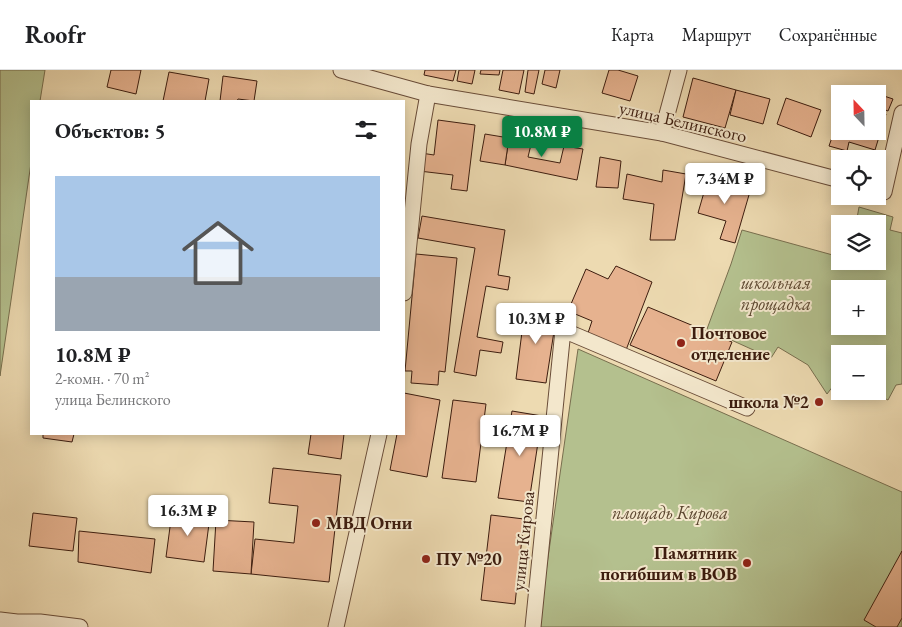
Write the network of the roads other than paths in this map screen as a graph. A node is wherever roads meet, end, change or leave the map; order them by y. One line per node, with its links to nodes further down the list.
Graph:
1 (341, 70): 3 (street, улица Белинского)
2 (679, 70): 5 (street)
3 (428, 94): 5 (street, улица Белинского); 8 (street)
4 (902, 112): 7 (street)
5 (662, 133): 6 (street, улица Белинского)
6 (831, 178)
7 (886, 183)
8 (405, 276)
9 (747, 408): 15 (street, улица Кирова)
10 (379, 435): 14 (street)
11 (0, 620): 12 (street)
12 (17, 624): 13 (street)
13 (80, 627)
14 (336, 627)
15 (532, 627)

